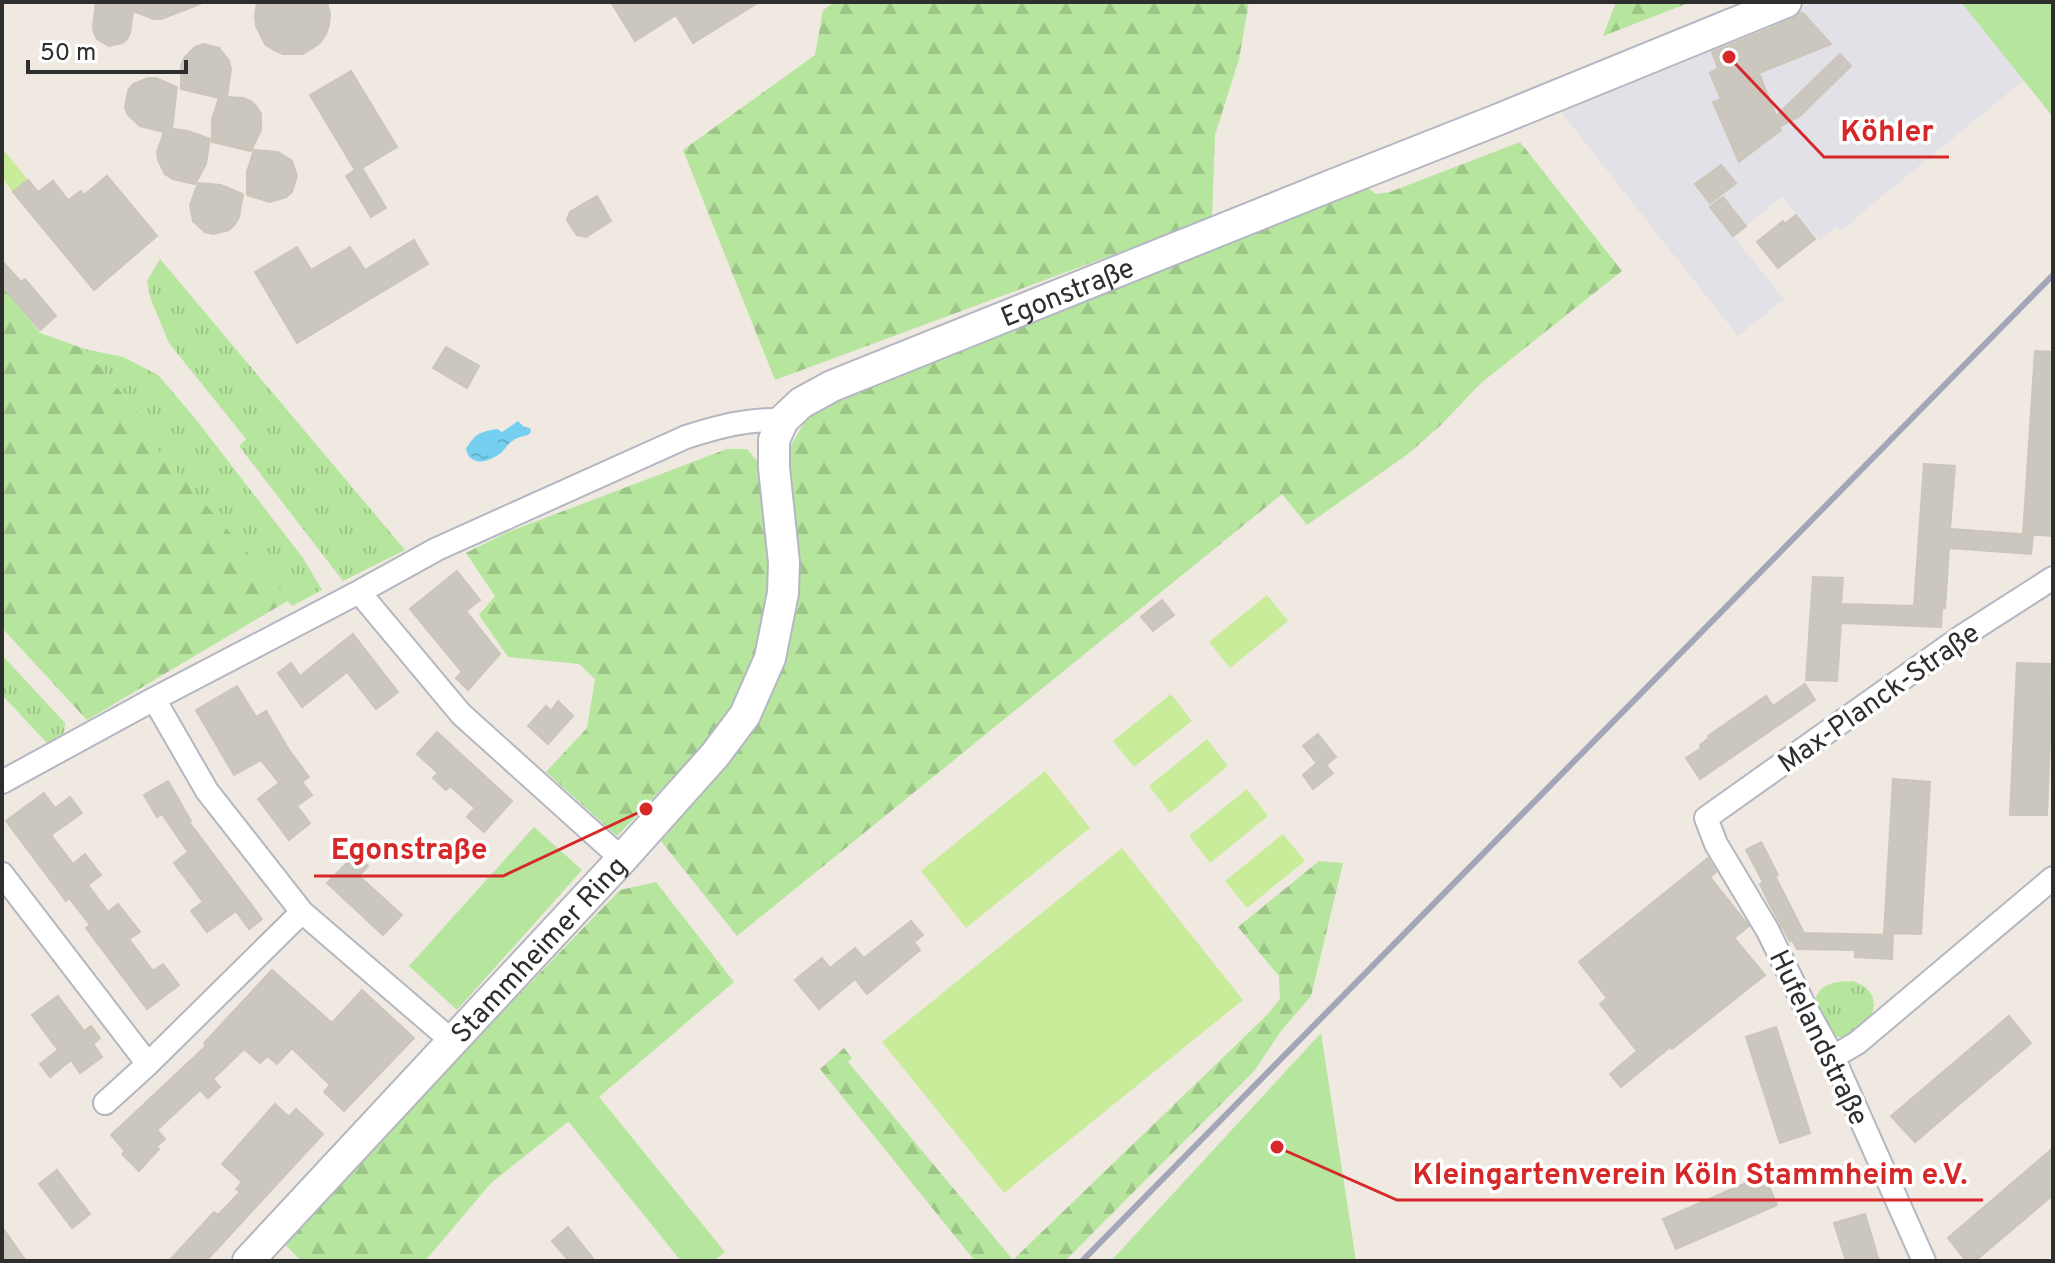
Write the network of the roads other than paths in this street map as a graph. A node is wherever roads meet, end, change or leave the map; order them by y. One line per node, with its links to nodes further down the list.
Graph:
1 (1786, 2): 2 (street, Egonstraße)
2 (783, 420): 4 (street); 8 (street, Stammheimer Ring)
3 (2053, 578): 7 (street, Max-Planck-Straße)
4 (359, 592): 5 (street); 8 (street)
5 (154, 699): 6 (street); 11 (street)
6 (2, 782)
7 (1706, 818): 13 (street, Hufelandstraße)
8 (622, 859): 12 (street, Stammheimer Ring)
9 (2, 874): 14 (street)
10 (2053, 878): 13 (street)
11 (302, 912): 12 (street); 14 (street)
12 (452, 1041): 16 (street, Stammheimer Ring)
13 (1833, 1057): 17 (street, Hufelandstraße)
14 (148, 1064): 15 (street)
15 (105, 1103)
16 (248, 1261)
17 (1924, 1261)

